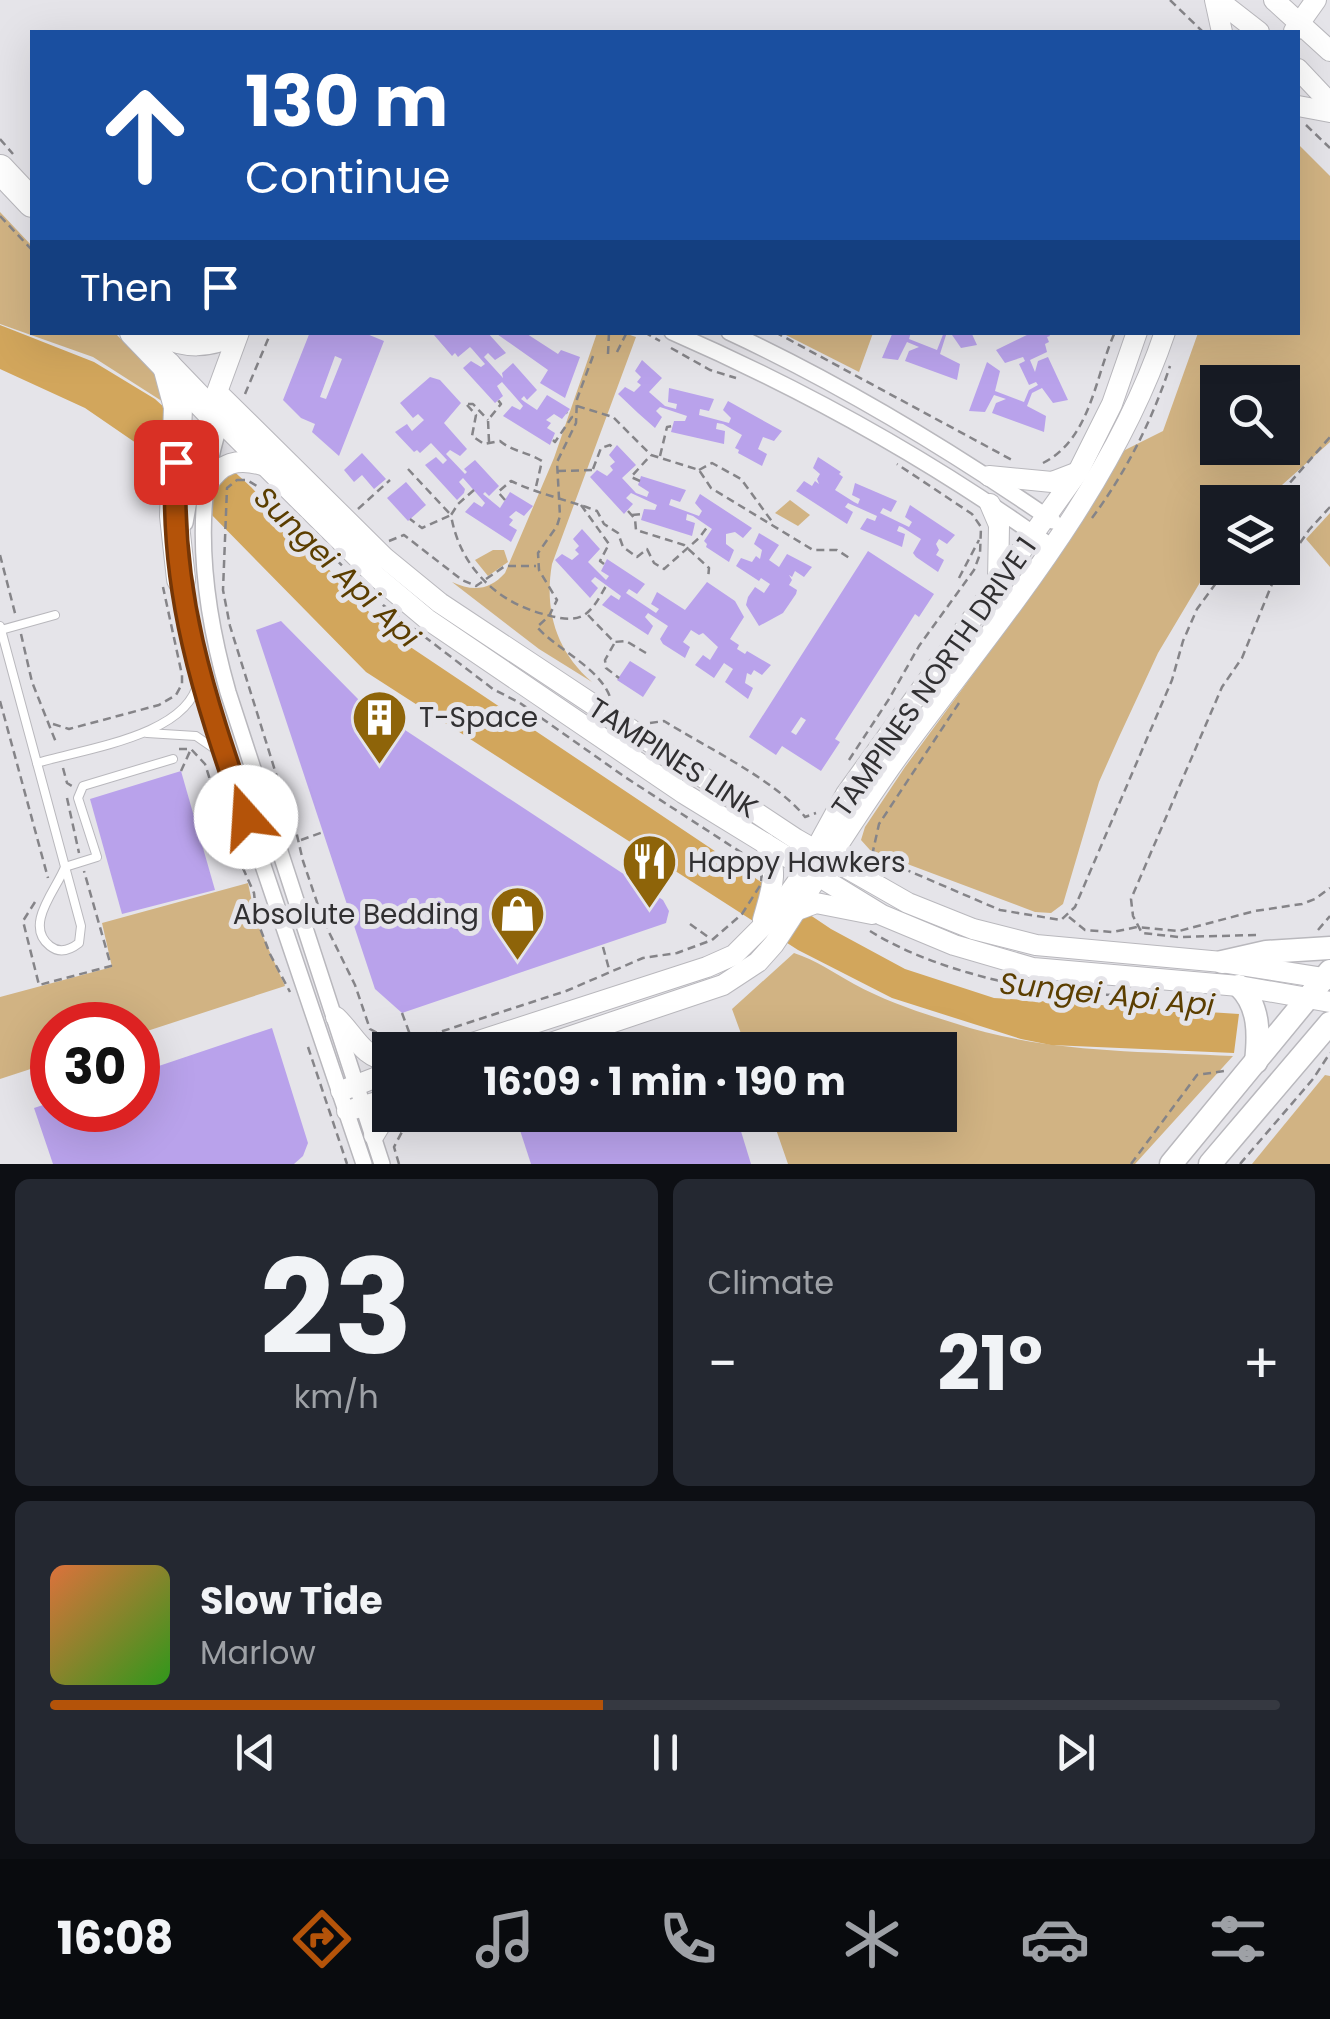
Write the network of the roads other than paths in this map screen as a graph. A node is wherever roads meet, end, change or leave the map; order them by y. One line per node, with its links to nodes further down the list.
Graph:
1 (1216, 0): 4 (street); 5 (street)
2 (1316, 0): 3 (street)
3 (1289, 13): 6 (street)
4 (1222, 30)
5 (1255, 30)
6 (1330, 51)
7 (1300, 72): 8 (street)
8 (1330, 103)
9 (1300, 106): 10 (street)
10 (1330, 112)
11 (0, 168): 13 (highway)
12 (0, 193): 14 (highway)
13 (30, 201)
14 (30, 225)
15 (137, 335): 25 (highway)
16 (162, 335): 26 (highway)
17 (166, 335): 18 (highway)
18 (229, 335)
19 (235, 335): 26 (street)
20 (253, 335): 26 (street)
21 (679, 335): 32 (street)
22 (735, 335): 29 (street)
23 (1136, 335): 28 (street, TAMPINES NORTH DRIVE 1)
24 (1164, 335): 33 (street, TAMPINES NORTH DRIVE 1)
25 (167, 366): 26 (highway); 31 (highway)
26 (220, 415): 27 (street, TAMPINES LINK); 30 (street); 31 (street); 34 (street, TAMPINES LINK)
27 (262, 464): 30 (street); 38 (street, TAMPINES LINK)
28 (1078, 472): 29 (street); 33 (street, TAMPINES NORTH DRIVE 1)
29 (989, 476): 33 (street)
30 (207, 484): 60 (street)
31 (182, 495): 35 (highway)
32 (990, 504): 33 (street); 36 (street)
33 (1044, 533): 36 (street, TAMPINES NORTH DRIVE 1); 48 (street, TAMPINES NORTH DRIVE 1)
34 (405, 576): 38 (street); 48 (street, TAMPINES LINK)
35 (171, 580): 40 (street)
36 (998, 584): 48 (street, TAMPINES NORTH DRIVE 1)
37 (55, 615): 39 (lane)
38 (427, 619): 47 (street, TAMPINES LINK)
39 (0, 628): 44 (lane)
40 (198, 672): 41 (lane); 42 (street)
41 (143, 733): 42 (lane); 44 (lane)
42 (225, 756): 67 (street)
43 (173, 759): 45 (lane)
44 (37, 763): 49 (lane)
45 (142, 769): 46 (lane); 49 (lane)
46 (146, 781)
47 (764, 841): 48 (street, TAMPINES LINK); 52 (street)
48 (817, 863): 50 (street, TAMPINES NORTH DRIVE 1); 51 (street, TAMPINES LINK); 52 (street, TAMPINES NORTH DRIVE 1); 54 (street, TAMPINES LINK)
49 (65, 866): 49 (lane)
50 (797, 910): 51 (street); 58 (street, TAMPINES NORTH DRIVE 1)
51 (882, 915): 57 (street, TAMPINES LINK)
52 (760, 933): 55 (street, TAMPINES NORTH DRIVE 1)
53 (1324, 939): 54 (main road)
54 (1222, 962): 56 (street, TAMPINES LINK)
55 (693, 970): 58 (street); 62 (street, TAMPINES NORTH DRIVE 1)
56 (1328, 976): 59 (main road)
57 (1240, 986): 59 (street, TAMPINES LINK); 65 (main road)
58 (692, 996): 63 (street, TAMPINES NORTH DRIVE 1)
59 (1319, 1000): 65 (main road)
60 (336, 1017): 64 (street); 67 (street)
61 (1330, 1024): 74 (main road)
62 (505, 1032)
63 (584, 1032)
64 (372, 1057)
65 (1256, 1062): 73 (main road)
66 (372, 1085): 67 (street)
67 (353, 1098): 68 (street); 70 (street); 71 (street)
68 (372, 1098)
69 (376, 1132): 70 (street)
70 (374, 1135): 72 (street)
71 (364, 1164)
72 (382, 1164)
73 (1171, 1164)
74 (1210, 1164)

